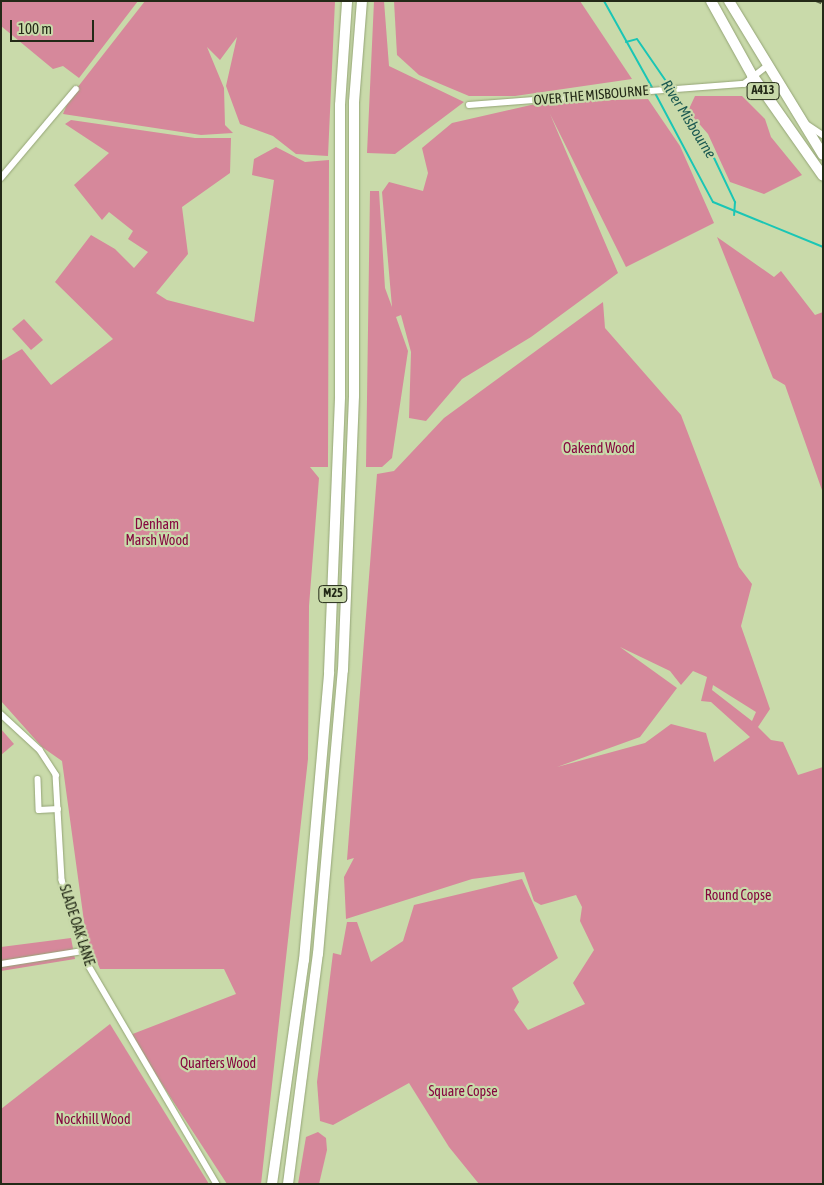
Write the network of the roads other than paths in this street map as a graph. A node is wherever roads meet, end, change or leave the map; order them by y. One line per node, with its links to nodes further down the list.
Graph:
1 (347, 1): 20 (highway, M25)
2 (362, 1): 21 (highway, M25)
3 (711, 1): 6 (highway, A413)
4 (729, 1): 5 (highway, A413)
5 (766, 67): 6 (street, OVER THE MISBOURNE); 9 (highway, A413)
6 (752, 75): 8 (street, OVER THE MISBOURNE); 12 (highway, A413)
7 (76, 89): 13 (street)
8 (469, 105)
9 (799, 119): 10 (street); 11 (highway, A413)
10 (823, 135)
11 (823, 156)
12 (823, 176)
13 (1, 178)
14 (1, 714): 16 (street, SLADE OAK LANE)
15 (38, 779): 16 (street)
16 (58, 809): 17 (street, SLADE OAK LANE)
17 (83, 951): 18 (street); 19 (street, SLADE OAK LANE)
18 (1, 964)
19 (217, 1184)
20 (272, 1184)
21 (288, 1184)

